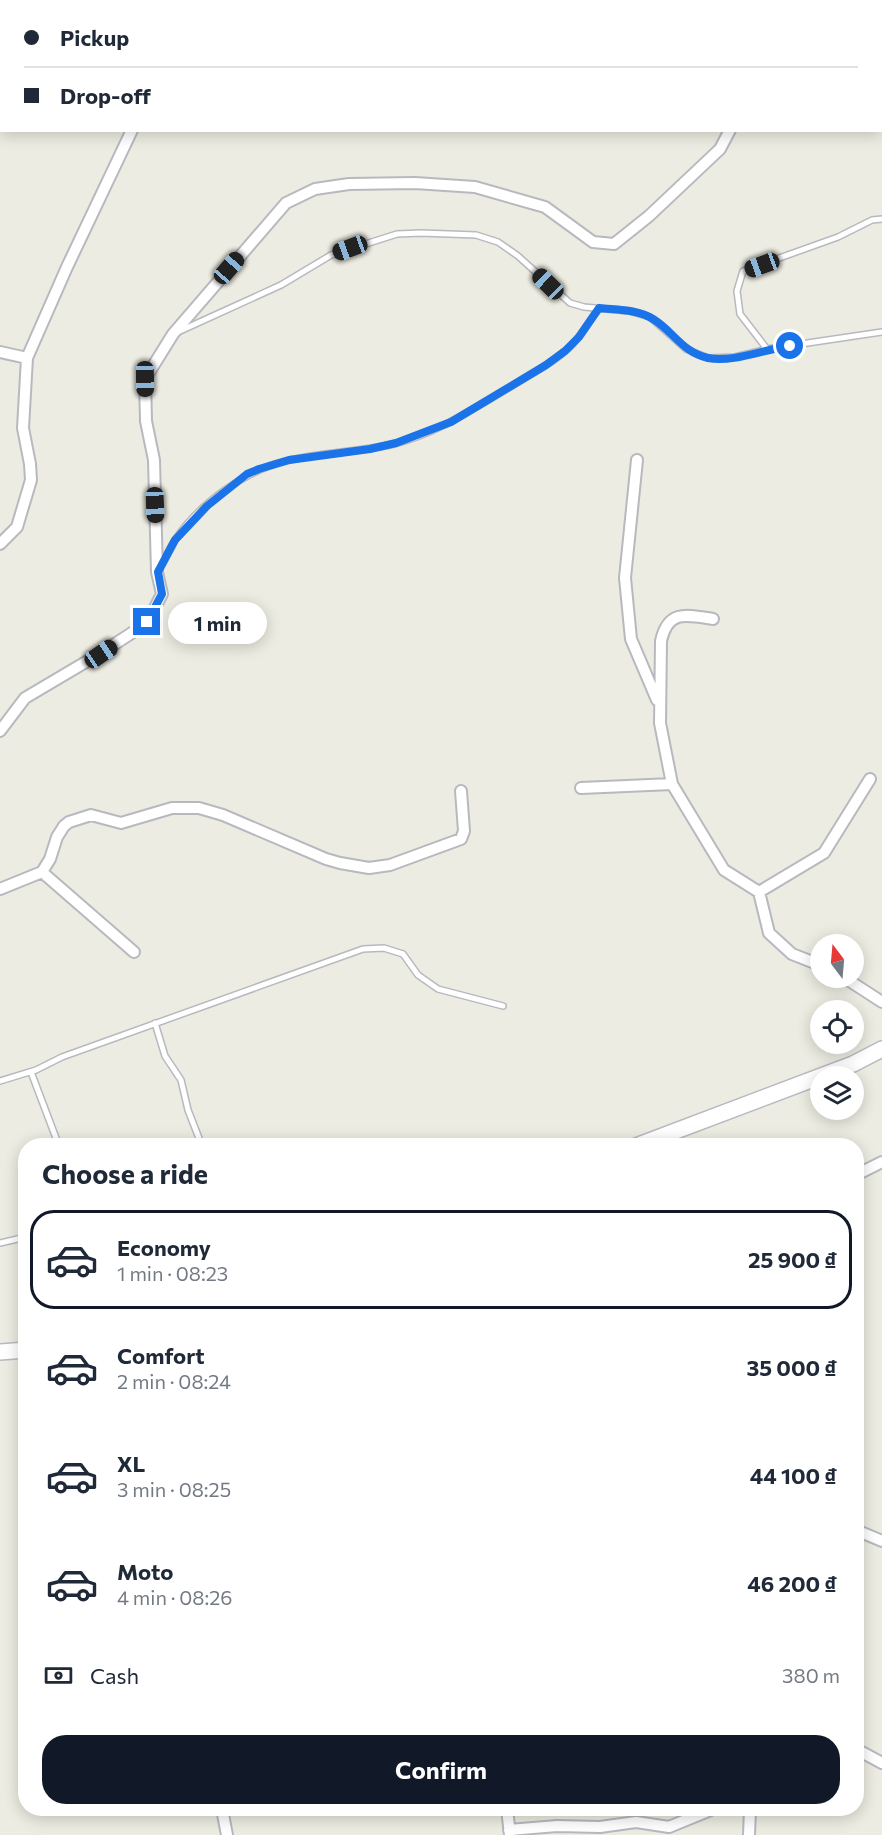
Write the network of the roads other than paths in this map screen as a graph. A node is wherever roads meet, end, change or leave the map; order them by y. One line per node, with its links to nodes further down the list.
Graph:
1 (131, 132): 9 (street)
2 (729, 132): 6 (street)
3 (882, 219): 7 (lane)
4 (599, 308): 6 (lane); 7 (lane); 12 (lane)
5 (882, 332): 7 (lane)
6 (173, 334): 12 (street)
7 (767, 349)
8 (0, 352): 9 (street)
9 (27, 358): 11 (street)
10 (637, 460): 14 (street)
11 (0, 544)
12 (158, 572): 15 (street)
13 (713, 619): 14 (street)
14 (659, 703): 17 (street)
15 (0, 731)
16 (870, 779): 22 (street)
17 (672, 784): 18 (street); 22 (street)
18 (581, 788)
19 (461, 791): 20 (street)
20 (42, 872): 21 (street); 23 (street)
21 (0, 889)
22 (759, 892): 24 (street)
23 (134, 952)
24 (810, 961)
25 (860, 988): 26 (street)
26 (882, 1002)
27 (503, 1006): 28 (lane)
28 (155, 1023): 30 (lane); 33 (lane)
29 (882, 1049): 34 (main road)
30 (31, 1072): 31 (lane); 32 (lane)
31 (0, 1081)
32 (56, 1138)
33 (199, 1138)
34 (657, 1138)
35 (882, 1162): 36 (street)
36 (864, 1171)
37 (18, 1239): 38 (lane)
38 (0, 1243)
39 (18, 1351): 40 (main road)
40 (0, 1352)
41 (864, 1533): 42 (street)
42 (882, 1541)
43 (864, 1753): 44 (street)
44 (882, 1763)
45 (223, 1816): 50 (street)
46 (508, 1816): 49 (street)
47 (698, 1816): 49 (street)
48 (750, 1816): 51 (street)
49 (510, 1832)
50 (226, 1835)
51 (749, 1835)

